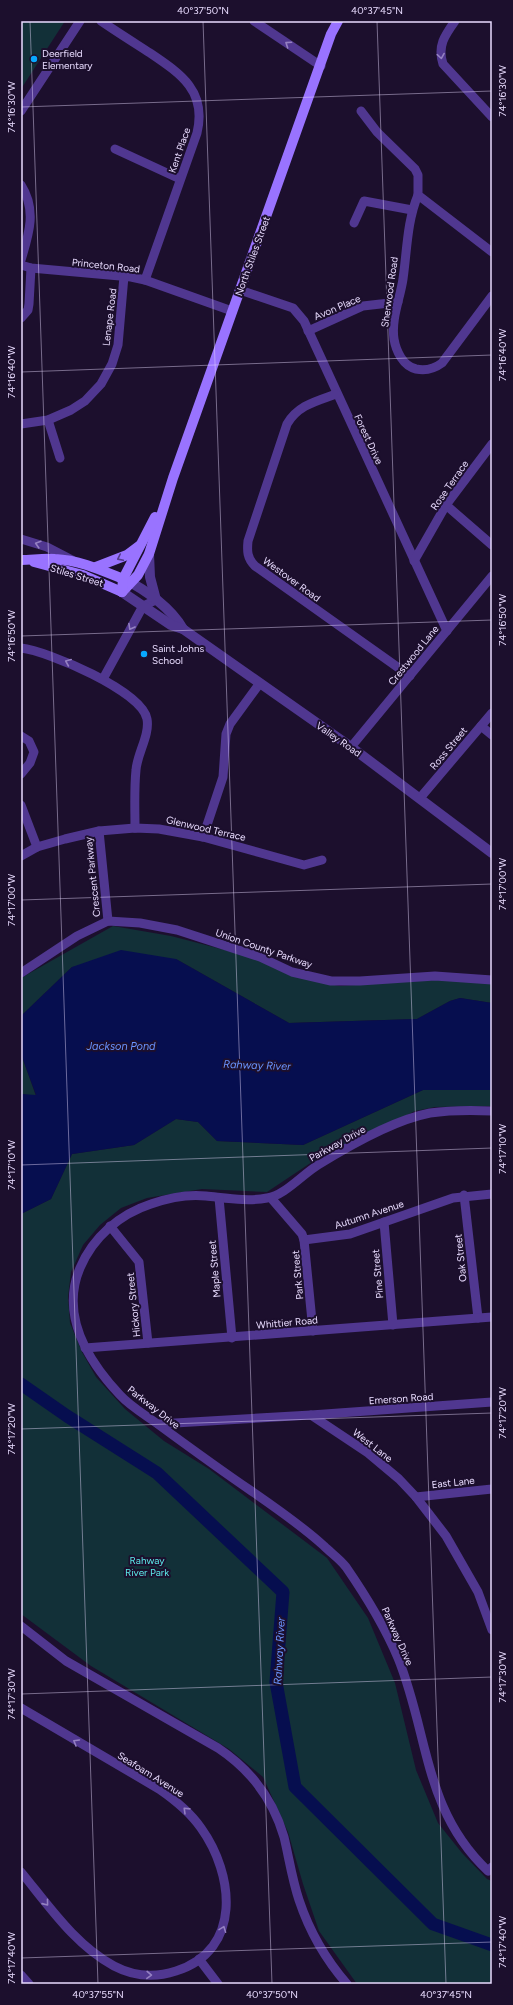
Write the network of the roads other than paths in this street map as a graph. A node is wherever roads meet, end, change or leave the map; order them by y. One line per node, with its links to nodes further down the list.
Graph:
1 (80, 21): 7 (street)
2 (101, 21): 11 (street, Kent Place)
3 (254, 21): 6 (street, one-way to 3)
4 (338, 21): 6 (main road, North Stiles Street)
5 (454, 21): 9 (street, one-way to 9)
6 (320, 66): 22 (main road, North Stiles Street)
7 (21, 111)
8 (361, 111): 13 (street)
9 (492, 117)
10 (115, 149): 11 (street)
11 (180, 179): 21 (street, Kent Place)
12 (21, 185): 17 (street)
13 (418, 196): 14 (street, Sherwood Road); 16 (street)
14 (412, 210): 15 (street); 24 (street, Sherwood Road)
15 (354, 223)
16 (492, 252)
17 (21, 260)
18 (21, 265): 19 (street, Princeton Road)
19 (31, 268): 20 (street, Princeton Road); 26 (street)
20 (124, 276): 21 (street, Princeton Road); 29 (street, Lenape Road)
21 (145, 280): 25 (street, Princeton Road)
22 (240, 290): 25 (main road, North Stiles Street); 27 (street, Forest Drive)
23 (492, 296): 24 (street, Sherwood Road)
24 (398, 302): 27 (street, Avon Place)
25 (232, 311): 33 (main road, North Stiles Street)
26 (21, 318)
27 (308, 331): 28 (street, Forest Drive)
28 (336, 394): 40 (street, Forest Drive); 51 (street, Westover Road)
29 (48, 420): 30 (street, Lenape Road); 32 (street)
30 (21, 424)
31 (492, 444): 34 (street, Rose Terrace)
32 (60, 458)
33 (168, 493): 36 (main road, North Stiles Street); 38 (main road, North Stiles Street)
34 (446, 505): 37 (street); 40 (street, Rose Terrace)
35 (21, 539): 41 (street, one-way to 35)
36 (142, 544): 42 (main road, one-way to 42); 44 (main road, North Stiles Street)
37 (492, 545)
38 (149, 554): 44 (main road, North Stiles Street); 46 (street)
39 (26, 560): 41 (main road, Stiles Street); 45 (main road, Stiles Street)
40 (414, 561): 49 (street, Forest Drive)
41 (79, 563): 42 (main road, Stiles Street)
42 (96, 567): 44 (main road, Stiles Street)
43 (492, 576): 49 (street, Crestwood Lane)
44 (127, 581): 45 (main road, North Stiles Street); 46 (street, Valley Road)
45 (122, 592): 47 (street, Valley Road)
46 (156, 600): 47 (street); 48 (street, Valley Road)
47 (143, 606): 48 (street, Valley Road); 52 (street, one-way to 52)
48 (183, 629): 53 (street, Valley Road)
49 (447, 631): 51 (street, Crestwood Lane)
50 (21, 648): 52 (street, one-way to 50)
51 (410, 676): 58 (street, Crestwood Lane)
52 (103, 679): 62 (street)
53 (260, 683): 58 (street, Valley Road); 64 (street)
54 (492, 713): 55 (street, Ross Street)
55 (481, 726): 56 (street); 60 (street, Ross Street)
56 (492, 735)
57 (21, 736): 59 (street)
58 (351, 747): 60 (street, Valley Road)
59 (21, 774)
60 (420, 798): 66 (street, Valley Road)
61 (21, 805): 65 (street)
62 (135, 828): 63 (street, Glenwood Terrace); 64 (street, Glenwood Terrace)
63 (99, 831): 65 (street, Glenwood Terrace); 69 (street, Crescent Parkway)
64 (203, 837): 68 (street, Glenwood Terrace)
65 (37, 847): 67 (street, Glenwood Terrace)
66 (492, 853)
67 (21, 856)
68 (322, 860)
69 (108, 921): 70 (street, Union County Parkway); 71 (street, Union County Parkway)
70 (21, 973)
71 (492, 980)
72 (492, 1111): 76 (street, Parkway Drive)
73 (492, 1194): 74 (street, Autumn Avenue)
74 (464, 1195): 77 (street, Autumn Avenue); 81 (street, Oak Street)
75 (219, 1198): 76 (street, Parkway Drive); 78 (street, Parkway Drive); 84 (street, Maple Street)
76 (271, 1198): 79 (street)
77 (384, 1222): 79 (street, Autumn Avenue); 82 (street, Pine Street)
78 (110, 1226): 85 (street, Hickory Street); 86 (street, Parkway Drive)
79 (304, 1240): 83 (street, Park Street)
80 (492, 1317): 81 (street, Whittier Road)
81 (478, 1318): 82 (street, Whittier Road)
82 (393, 1325): 83 (street, Whittier Road)
83 (313, 1331): 84 (street, Whittier Road)
84 (232, 1338): 85 (street, Whittier Road)
85 (148, 1343): 86 (street, Whittier Road)
86 (85, 1348): 89 (street, Parkway Drive)
87 (492, 1402): 88 (street, Emerson Road)
88 (311, 1415): 89 (street); 91 (street, West Lane)
89 (158, 1424): 95 (street, Parkway Drive)
90 (492, 1489): 91 (street, East Lane)
91 (416, 1497): 93 (street, West Lane)
92 (21, 1626): 101 (street)
93 (492, 1630)
94 (21, 1708): 97 (street, Seafoam Avenue, one-way to 94)
95 (490, 1869)
96 (21, 1872): 97 (street, Seafoam Avenue, one-way to 97)
97 (199, 1959): 100 (street)
98 (21, 1975): 99 (street)
99 (29, 1984)
100 (218, 1984)
101 (347, 1984)

